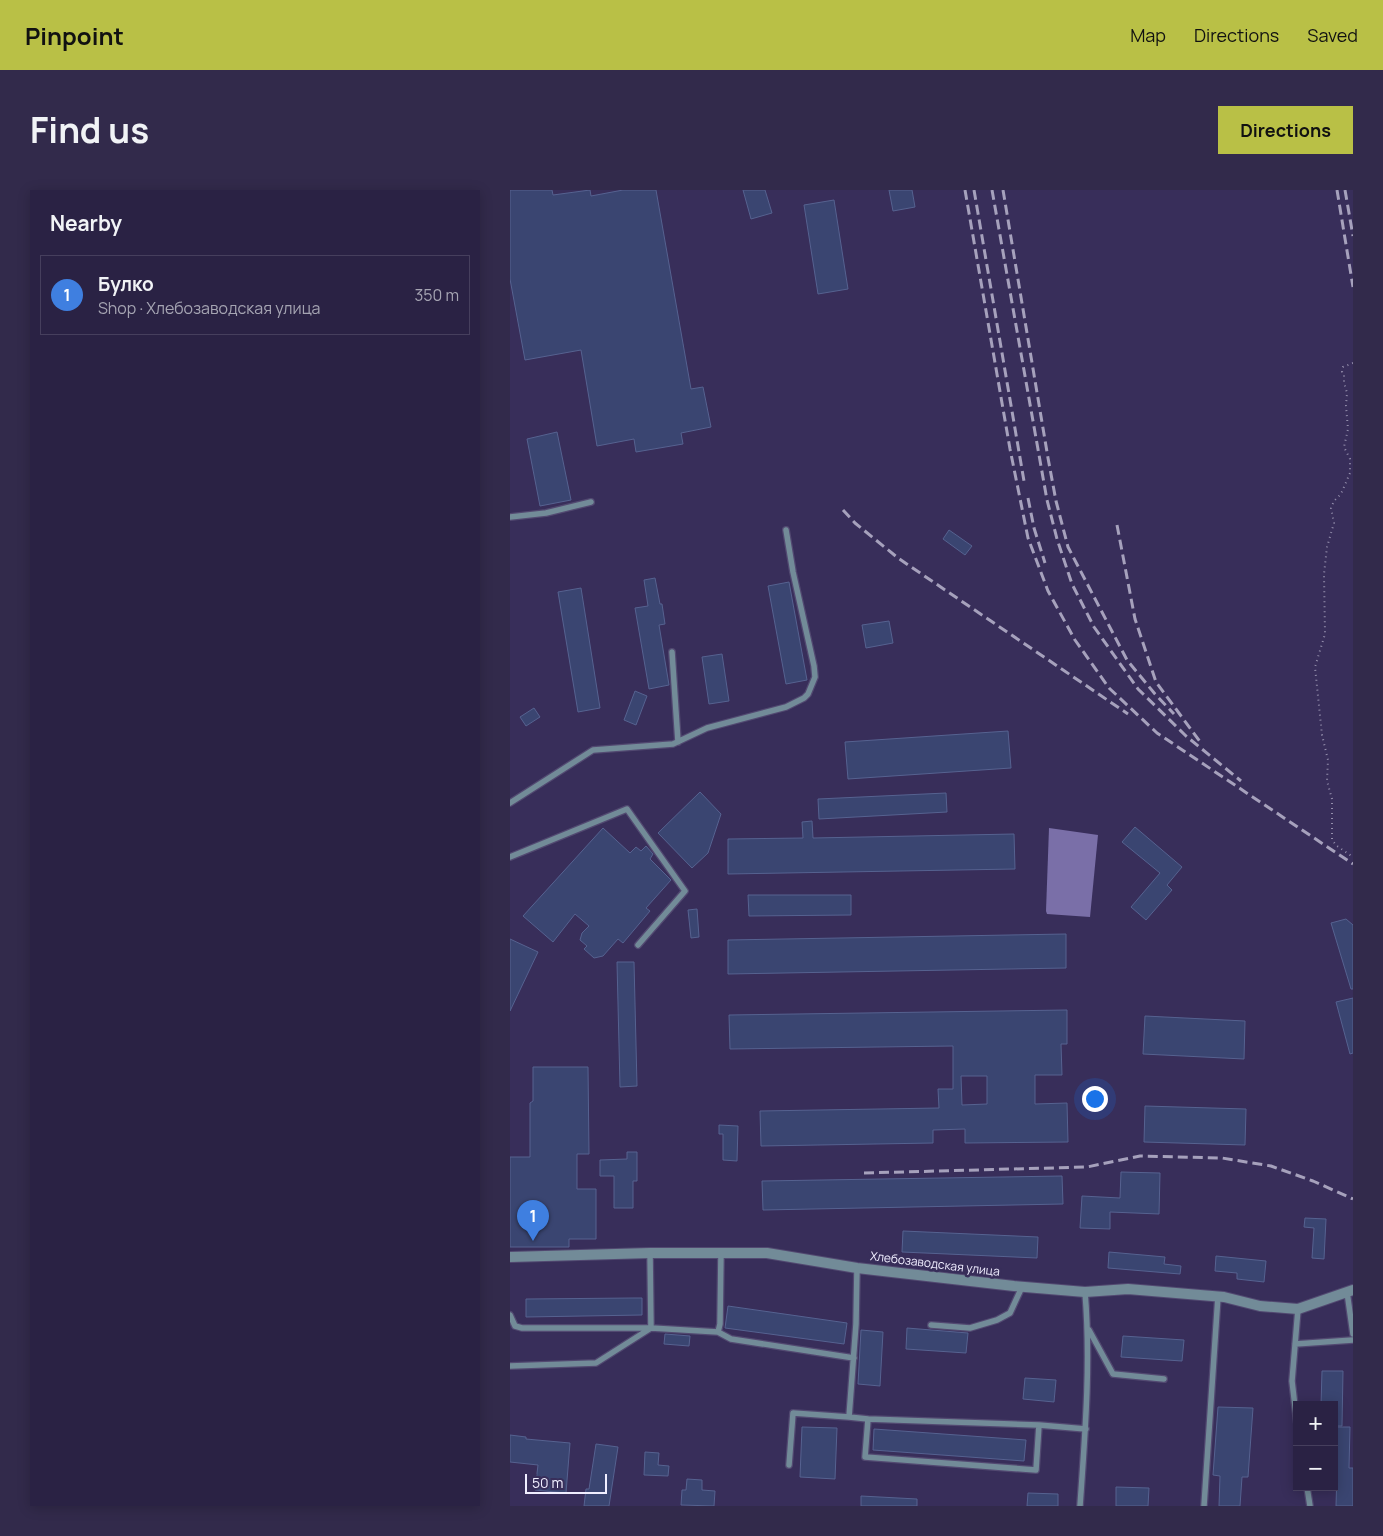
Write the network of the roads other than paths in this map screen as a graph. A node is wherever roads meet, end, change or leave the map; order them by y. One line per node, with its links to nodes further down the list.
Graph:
1 (591, 502): 2 (lane)
2 (510, 517)
3 (786, 530): 5 (lane)
4 (672, 652): 5 (lane)
5 (678, 742): 6 (lane)
6 (510, 803)
7 (510, 856): 8 (lane)
8 (638, 945)
9 (650, 1253): 10 (street, Хлебозаводская улица); 11 (street, Хлебозаводская улица); 20 (lane)
10 (721, 1253): 12 (street, Хлебозаводская улица); 22 (lane)
11 (510, 1257)
12 (857, 1268): 13 (street, Хлебозаводская улица); 26 (lane)
13 (1022, 1287): 15 (street, Хлебозаводская улица); 19 (lane)
14 (1350, 1291): 17 (street, Хлебозаводская улица); 23 (lane)
15 (1085, 1292): 16 (street, Хлебозаводская улица); 21 (lane)
16 (1218, 1296): 17 (street, Хлебозаводская улица); 37 (lane)
17 (1298, 1309): 25 (lane)
18 (510, 1315): 20 (lane)
19 (931, 1325)
20 (651, 1328): 22 (lane); 27 (lane)
21 (1088, 1328): 28 (lane); 33 (lane)
22 (718, 1332): 26 (lane)
23 (1353, 1334)
24 (1353, 1340): 25 (lane)
25 (1295, 1344): 29 (lane)
26 (854, 1358): 30 (lane)
27 (510, 1366)
28 (1164, 1378)
29 (1294, 1401)
30 (849, 1417): 31 (lane); 34 (lane)
31 (868, 1419): 32 (lane); 32 (lane)
32 (1039, 1426): 33 (lane)
33 (1086, 1429): 36 (lane)
34 (789, 1465)
35 (1308, 1491): 38 (lane)
36 (1080, 1506)
37 (1204, 1506)
38 (1310, 1506)

